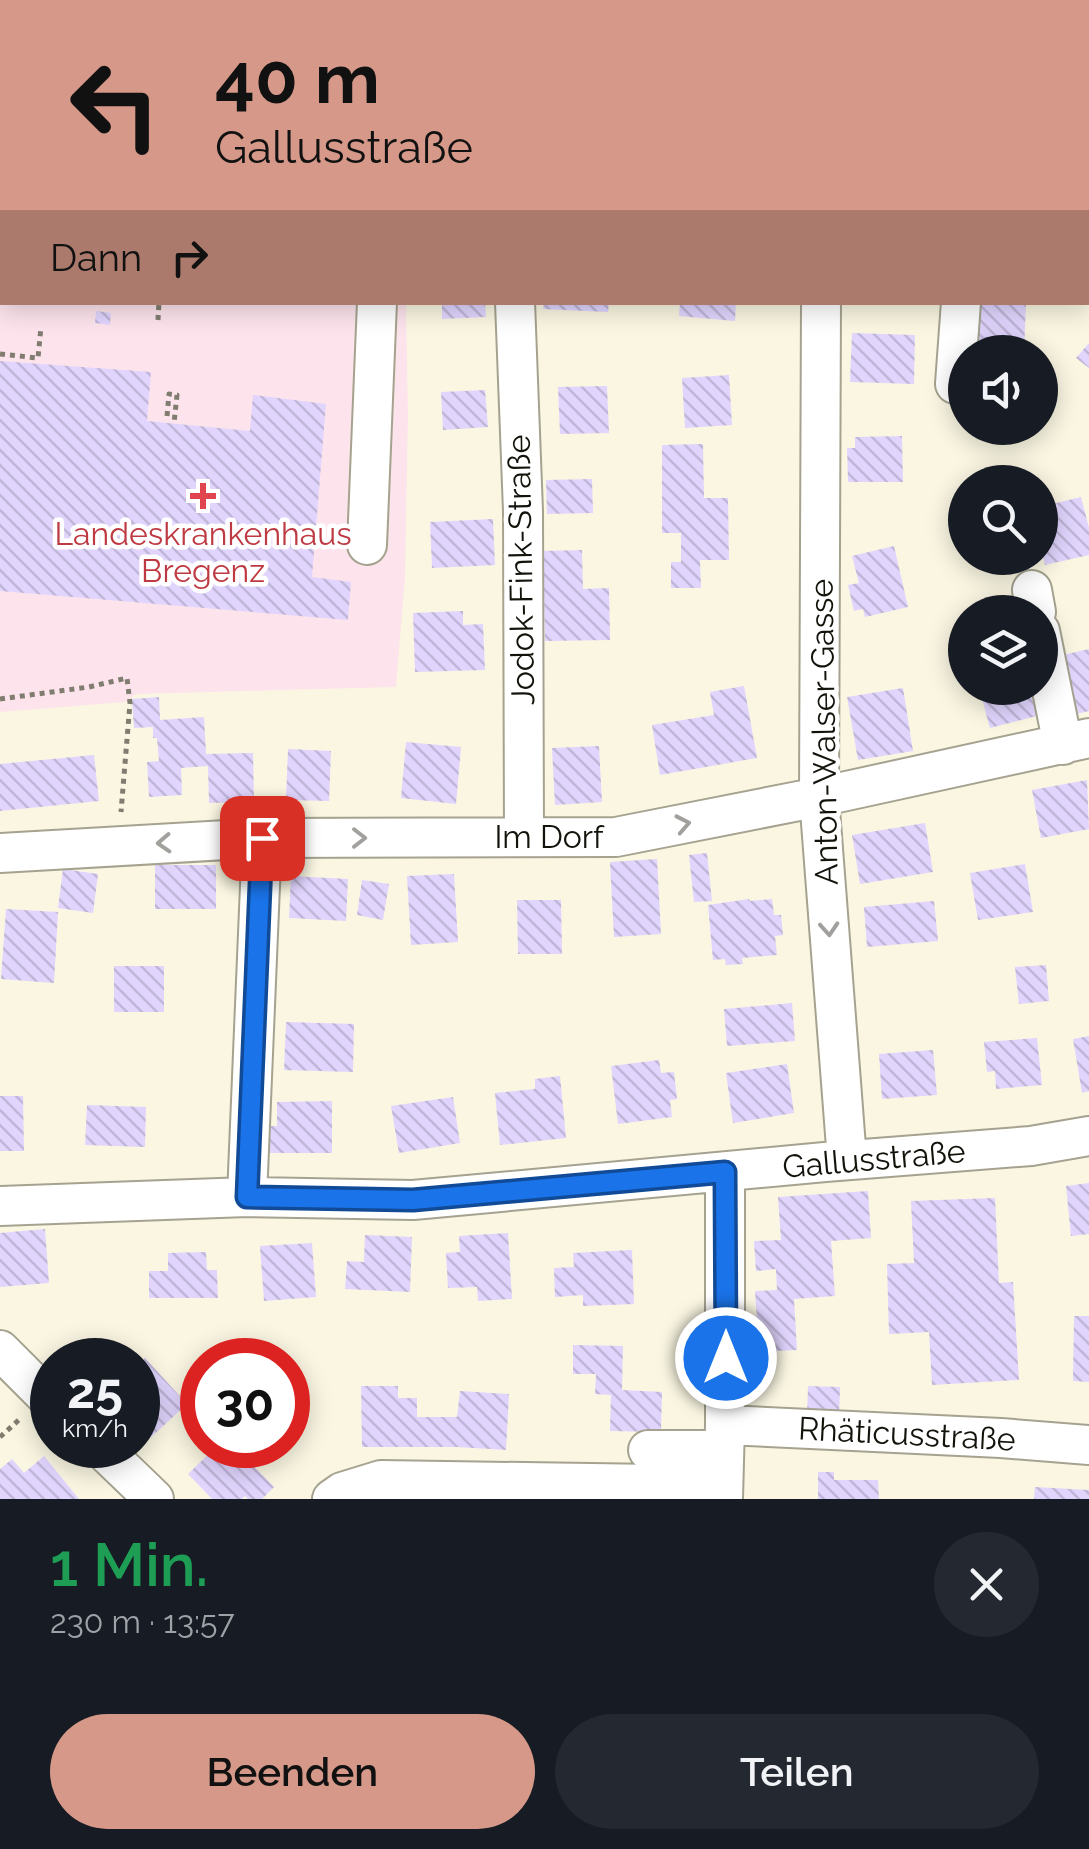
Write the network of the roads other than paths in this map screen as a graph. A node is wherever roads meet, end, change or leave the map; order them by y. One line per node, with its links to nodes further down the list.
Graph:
1 (377, 305): 6 (street)
2 (515, 305): 10 (street, Jodok-Fink-Straße)
3 (822, 305): 9 (street, Anton-Walser-Gasse)
4 (961, 305): 5 (street)
5 (959, 335)
6 (367, 545)
7 (1058, 686): 8 (street)
8 (1076, 741): 9 (street, Im Dorf)
9 (819, 797): 10 (street, Im Dorf, one-way to 9); 14 (street, Anton-Walser-Gasse, one-way to 14)
10 (524, 837): 11 (street, Im Dorf, one-way to 10)
11 (262, 838): 12 (street, Im Dorf, one-way to 12); 16 (street)
12 (0, 853)
13 (1089, 1136): 14 (street, Gallusstraße)
14 (847, 1160): 15 (street, Gallusstraße)
15 (725, 1172): 16 (street, Gallusstraße); 22 (street)
16 (247, 1197): 17 (street, Gallusstraße)
17 (0, 1206)
18 (0, 1350): 19 (street)
19 (30, 1380)
20 (1089, 1445): 22 (street, Rhäticusstraße)
21 (648, 1450): 22 (street)
22 (724, 1465): 25 (street)
23 (122, 1468): 24 (street)
24 (154, 1499)
25 (332, 1499)

